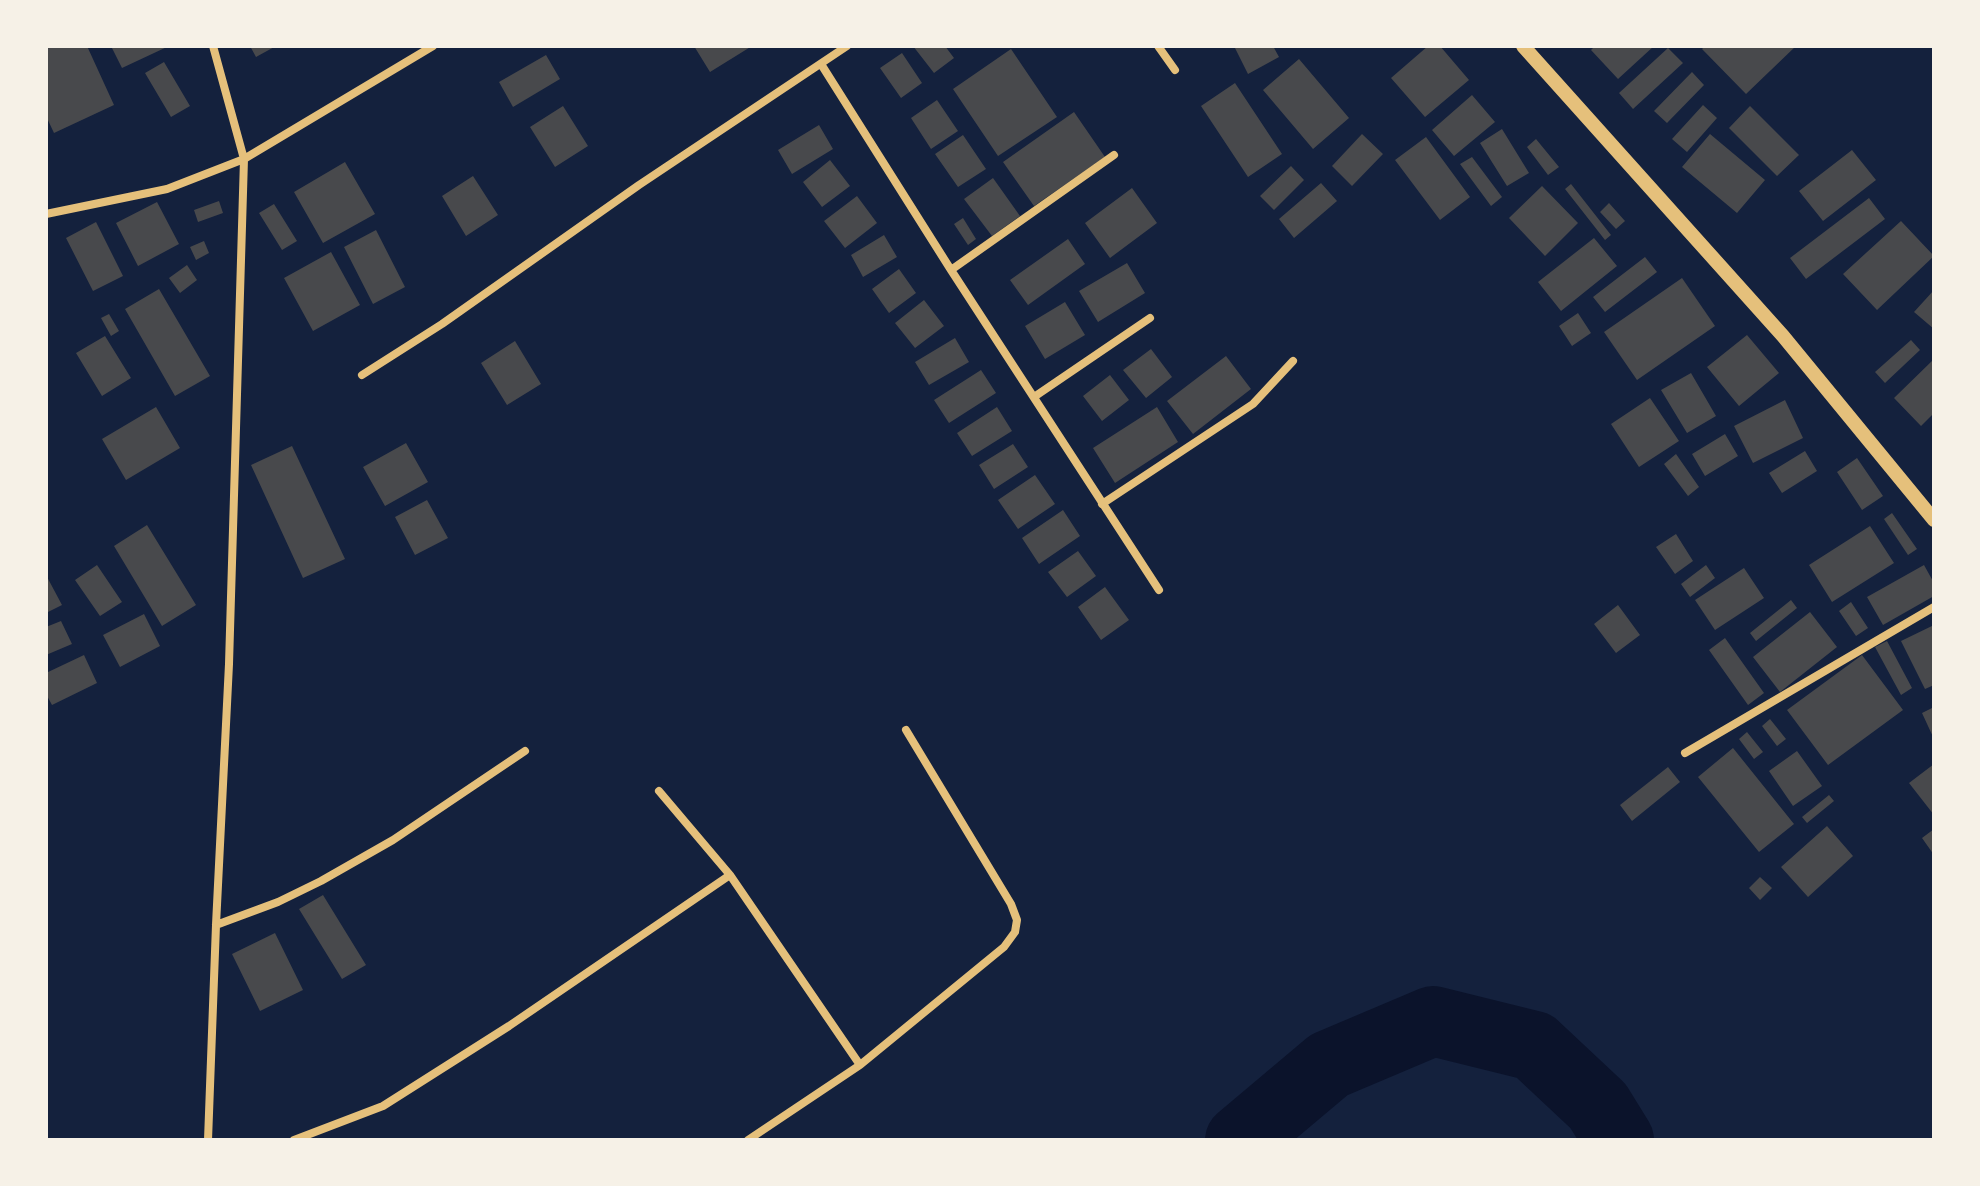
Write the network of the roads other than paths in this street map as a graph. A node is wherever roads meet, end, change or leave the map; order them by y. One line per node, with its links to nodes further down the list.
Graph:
1 (213, 46): 9 (street)
2 (433, 46): 9 (street)
3 (847, 46): 6 (street)
4 (1158, 46): 7 (street)
5 (1523, 46): 17 (street)
6 (821, 64): 11 (street); 14 (street)
7 (1175, 70)
8 (1114, 155): 11 (street)
9 (244, 159): 10 (street); 25 (street)
10 (46, 214)
11 (951, 270): 15 (street)
12 (1150, 318): 15 (street)
13 (1293, 361): 16 (street)
14 (362, 375)
15 (1034, 397): 16 (street)
16 (1102, 504): 18 (street)
17 (1934, 520)
18 (1159, 590)
19 (1934, 607): 22 (street)
20 (906, 730): 26 (street)
21 (525, 751): 25 (street)
22 (1685, 753)
23 (659, 791): 24 (street)
24 (730, 875): 26 (street); 28 (street)
25 (216, 925): 27 (street)
26 (860, 1065): 29 (street)
27 (208, 1140)
28 (294, 1140)
29 (748, 1140)

